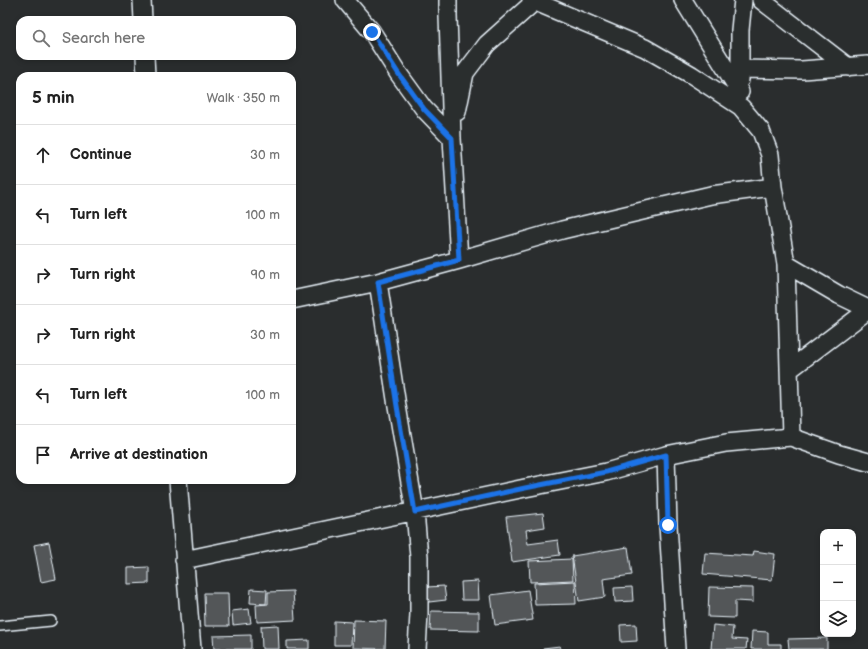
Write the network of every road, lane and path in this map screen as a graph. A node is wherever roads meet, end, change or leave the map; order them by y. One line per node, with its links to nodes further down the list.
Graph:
1 (142, 0): 8 (street)
2 (345, 0): 15 (street)
3 (448, 0): 15 (street)
4 (683, 0): 14 (street)
5 (743, 0): 12 (street)
6 (761, 0): 11 (street)
7 (532, 1): 14 (street); 15 (street)
8 (143, 16)
9 (145, 60): 13 (street)
10 (868, 65): 11 (street)
11 (848, 67): 12 (street)
12 (740, 69): 14 (street)
13 (146, 72)
14 (741, 100): 16 (street)
15 (452, 138): 17 (street)
16 (773, 187): 17 (street); 18 (street)
17 (459, 260): 19 (street)
18 (786, 264): 21 (street); 22 (street)
19 (378, 282): 20 (street); 27 (street)
20 (296, 299)
21 (868, 310): 22 (street)
22 (789, 370): 23 (street)
23 (791, 437): 24 (street); 25 (street)
24 (666, 455): 27 (street); 33 (street)
25 (868, 462)
26 (178, 484): 28 (street)
27 (415, 512): 28 (street); 32 (street)
28 (184, 560): 31 (street)
29 (51, 621): 30 (lane)
30 (0, 626)
31 (192, 649)
32 (417, 649)
33 (676, 649)

